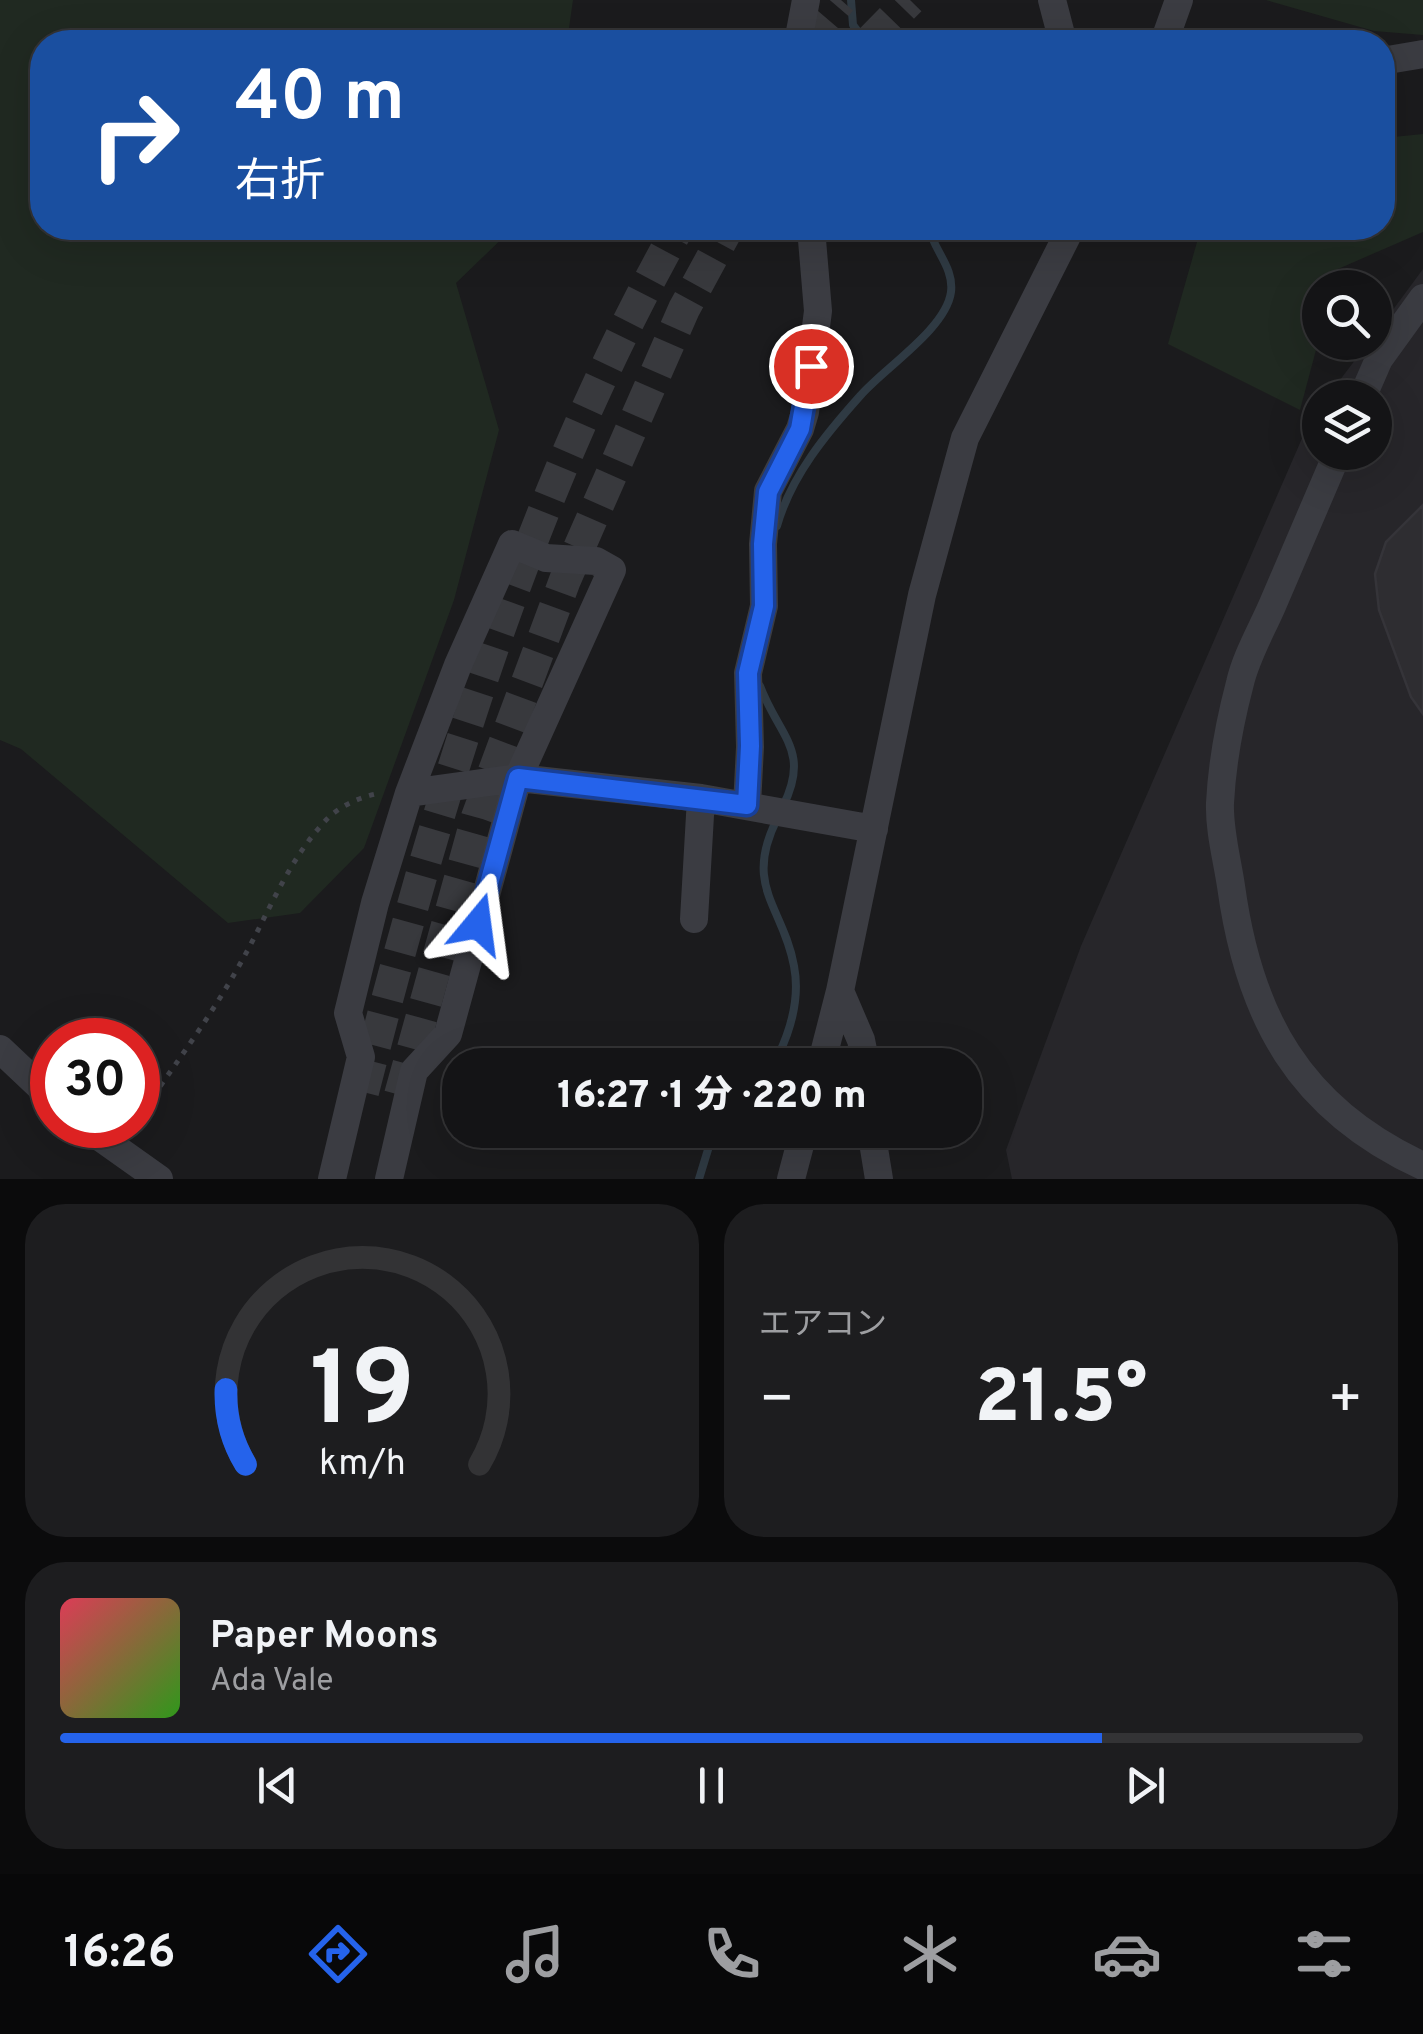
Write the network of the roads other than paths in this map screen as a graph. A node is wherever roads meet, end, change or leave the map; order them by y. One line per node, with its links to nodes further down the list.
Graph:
1 (806, 0): 4 (street)
2 (1052, 0): 5 (street)
3 (1180, 0): 6 (street)
4 (800, 30)
5 (1060, 30)
6 (1169, 30)
7 (1423, 54): 8 (street)
8 (1395, 59)
9 (812, 240): 17 (street)
10 (1065, 240): 18 (street)
11 (1423, 298): 12 (street)
12 (1370, 380)
13 (1330, 470): 28 (street)
14 (518, 778): 15 (street); 15 (street); 16 (street); 31 (street)
15 (409, 793): 30 (street)
16 (702, 798): 17 (street); 19 (street)
17 (747, 805): 18 (street)
18 (874, 829): 20 (street)
19 (694, 919)
20 (840, 991): 21 (street); 22 (street)
21 (825, 1048)
22 (863, 1048)
23 (0, 1049): 24 (street)
24 (30, 1077)
25 (116, 1148): 29 (street)
26 (799, 1148): 32 (street)
27 (874, 1148): 33 (street)
28 (1423, 1166)
29 (158, 1179)
30 (332, 1179)
31 (388, 1179)
32 (791, 1179)
33 (879, 1179)

